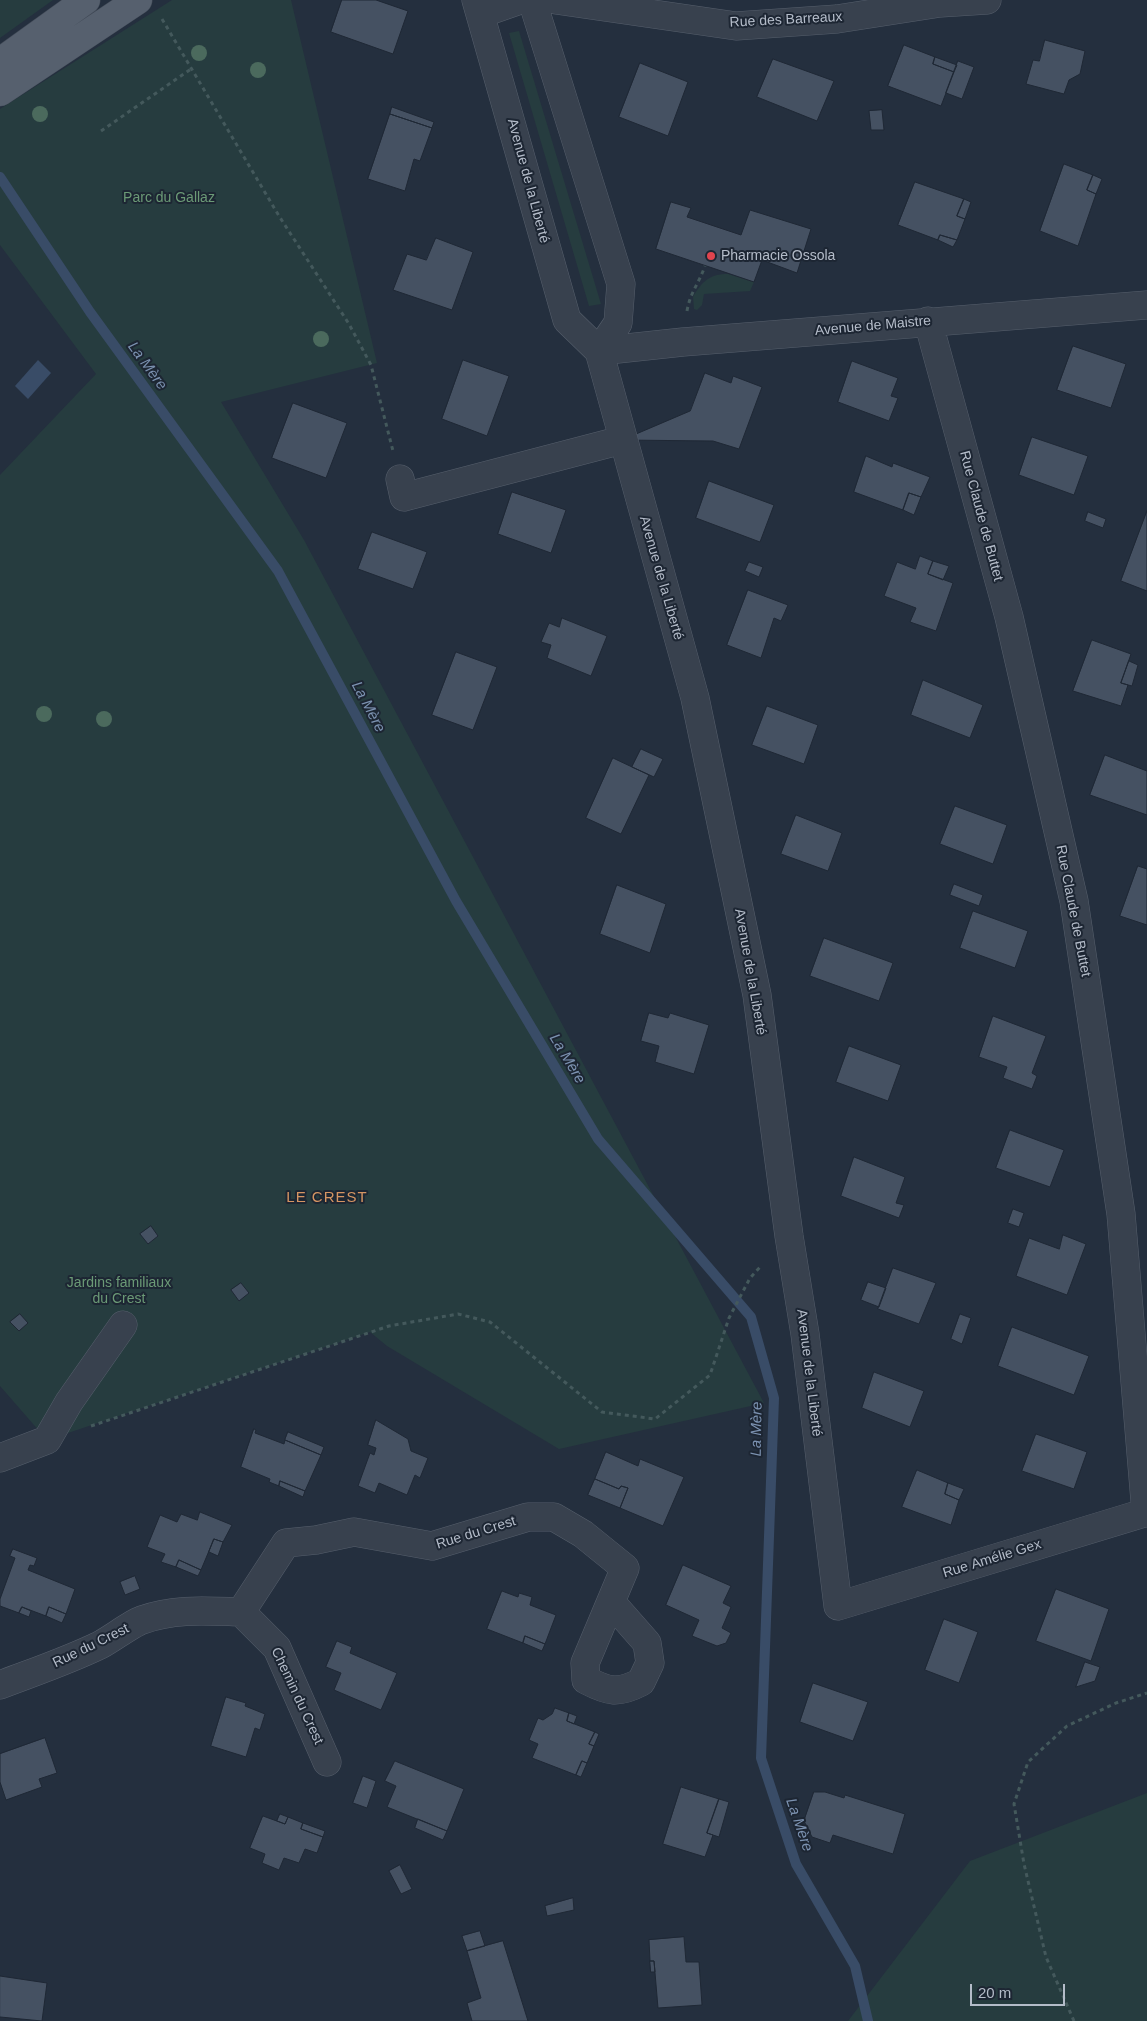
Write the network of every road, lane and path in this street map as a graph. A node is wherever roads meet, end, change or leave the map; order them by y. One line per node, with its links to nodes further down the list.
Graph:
1 (86, 0): 10 (main road)
2 (138, 0): 12 (main road)
3 (520, 0): 8 (street)
4 (532, 0): 18 (street)
5 (556, 0): 7 (street, Rue des Barreaux)
6 (987, 0): 7 (street, Rue des Barreaux)
7 (940, 2)
8 (478, 7): 18 (street, Avenue de la Liberté)
9 (161, 18): 11 (path)
10 (0, 62)
11 (191, 68): 13 (path); 20 (path)
12 (0, 92)
13 (101, 131)
14 (705, 266): 17 (path)
15 (1147, 305): 16 (street, Avenue de Maistre)
16 (928, 322): 17 (street, Avenue de Maistre); 25 (street, Rue Claude de Buttet)
17 (683, 342): 18 (street, Avenue de Maistre)
18 (599, 351): 19 (street, Avenue de la Liberté)
19 (622, 440): 20 (street); 27 (street, Avenue de la Liberté)
20 (400, 479)
21 (750, 1278): 23 (path)
22 (122, 1325): 23 (street)
23 (47, 1440): 24 (street)
24 (0, 1458)
25 (1147, 1512): 27 (street, Rue Amélie Gex)
26 (611, 1602): 28 (street, Rue du Crest)
27 (838, 1606)
28 (241, 1612): 29 (street, Rue du Crest); 31 (street, Chemin du Crest)
29 (0, 1685)
30 (1147, 1693): 32 (path)
31 (327, 1762)
32 (1074, 2021)

